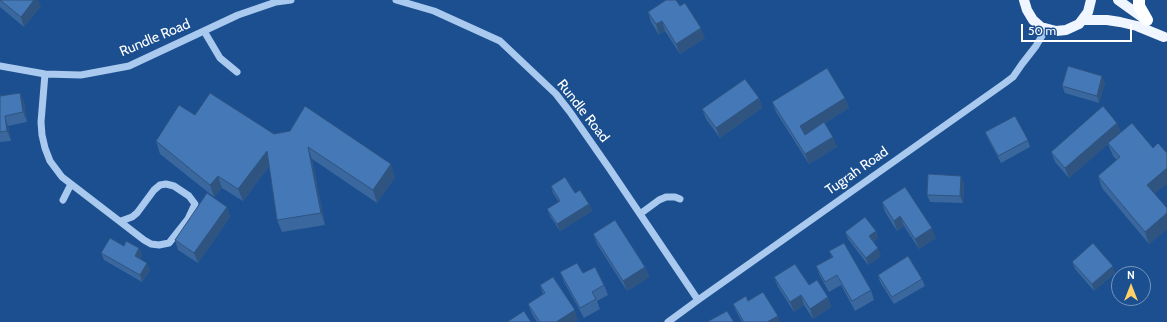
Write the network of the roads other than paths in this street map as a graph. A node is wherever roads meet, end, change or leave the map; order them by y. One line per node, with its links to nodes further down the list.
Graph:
1 (291, 0): 10 (street, Rundle Road)
2 (396, 0): 18 (street, Rundle Road)
3 (1024, 0): 9 (main road)
4 (1092, 0): 7 (main road)
5 (1118, 0): 8 (main road)
6 (1139, 0): 8 (highway)
7 (1082, 20): 9 (main road); 11 (main road)
8 (1147, 20): 11 (main road)
9 (1046, 29): 20 (street, Tugrah Road)
10 (204, 31): 13 (street); 14 (street, Rundle Road)
11 (1166, 37)
12 (0, 66): 14 (street, Rundle Road)
13 (237, 72)
14 (45, 74): 15 (street)
15 (71, 184): 17 (street); 19 (street)
16 (680, 199): 18 (street)
17 (63, 200)
18 (640, 214): 20 (street, Rundle Road)
19 (121, 221): 19 (street)
20 (698, 300): 21 (street, Tugrah Road)
21 (668, 322)

